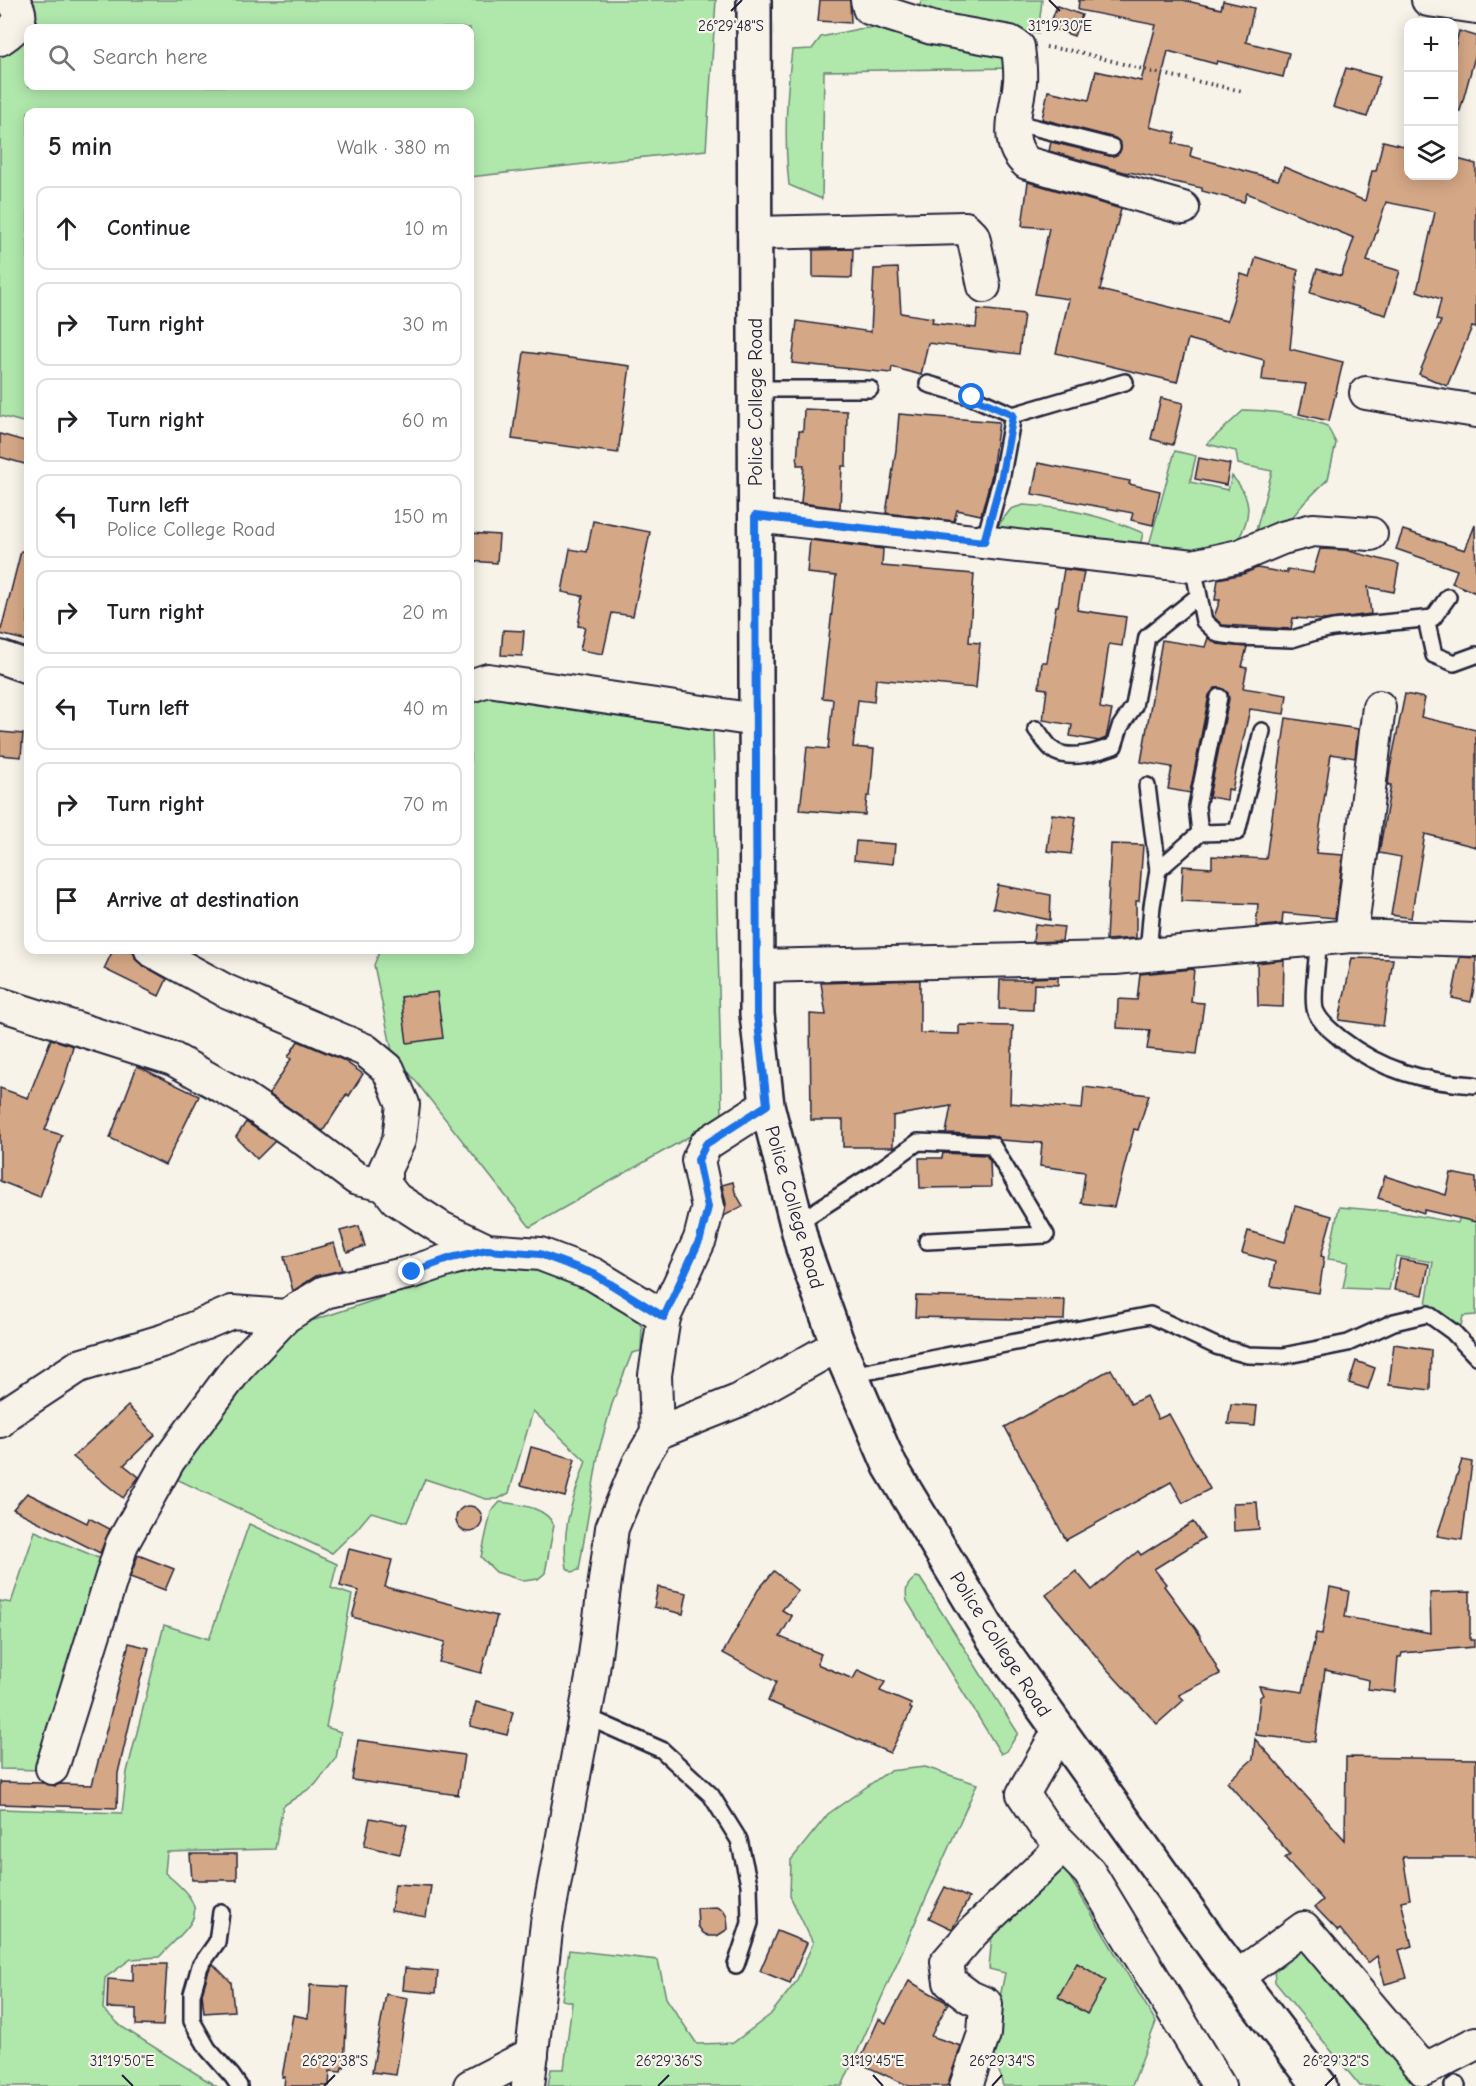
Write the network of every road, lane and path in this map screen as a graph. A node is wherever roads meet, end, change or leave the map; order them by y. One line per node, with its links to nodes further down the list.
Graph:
1 (12, 0): 6 (street)
2 (753, 0): 12 (street, Police College Road)
3 (867, 0): 7 (street)
4 (1428, 0): 5 (street)
5 (1476, 7)
6 (0, 39)
7 (1010, 42): 8 (path); 9 (street)
8 (1242, 91)
9 (1013, 122): 10 (lane); 11 (street)
10 (1112, 147)
11 (1183, 208)
12 (754, 233): 13 (street); 16 (street, Police College Road)
13 (984, 286)
14 (1125, 382): 20 (lane)
15 (928, 384): 20 (lane)
16 (754, 389): 17 (lane); 21 (street, Police College Road)
17 (870, 389)
18 (1366, 393): 19 (street)
19 (1476, 411)
20 (1013, 415): 23 (lane)
21 (755, 516): 23 (street); 33 (street, Police College Road)
22 (1371, 534): 24 (street)
23 (984, 542): 24 (street)
24 (1196, 581): 26 (lane); 34 (lane)
25 (1448, 597): 26 (lane)
26 (1426, 619): 27 (lane)
27 (1476, 655)
28 (0, 657): 29 (street)
29 (24, 666)
30 (474, 685): 33 (street)
31 (1219, 697): 37 (lane)
32 (1379, 707): 39 (street)
33 (756, 720): 44 (street, Police College Road)
34 (1036, 729)
35 (1262, 731): 37 (lane)
36 (1147, 786): 38 (lane)
37 (1200, 833): 38 (lane)
38 (1158, 870): 43 (lane)
39 (1351, 936): 40 (street); 41 (street)
40 (1320, 939): 43 (street); 46 (lane)
41 (1476, 940)
42 (158, 954): 48 (street)
43 (1148, 954): 44 (street)
44 (756, 966): 47 (street, Police College Road)
45 (0, 1004): 48 (street)
46 (1474, 1085)
47 (767, 1105): 49 (street, Police College Road); 53 (street)
48 (385, 1185): 51 (street)
49 (796, 1223): 50 (lane); 54 (street, Police College Road)
50 (927, 1241)
51 (487, 1250): 52 (street); 53 (street)
52 (286, 1316): 57 (street); 61 (street)
53 (664, 1317): 58 (street)
54 (838, 1345): 56 (street, Police College Road); 58 (street)
55 (1476, 1356): 56 (lane)
56 (851, 1375): 60 (street, Police College Road)
57 (0, 1421)
58 (657, 1433): 59 (street)
59 (585, 1716): 64 (lane); 67 (street)
60 (1059, 1731): 62 (street); 65 (street, Police College Road)
61 (52, 1768)
62 (1063, 1846): 71 (street); 72 (street)
63 (222, 1912): 68 (lane)
64 (736, 1965)
65 (1237, 1977): 66 (street); 73 (street, Police College Road)
66 (1476, 2043)
67 (532, 2054): 69 (street); 70 (street)
68 (239, 2086)
69 (470, 2086)
70 (528, 2086)
71 (966, 2086)
72 (1219, 2086)
73 (1320, 2086)

